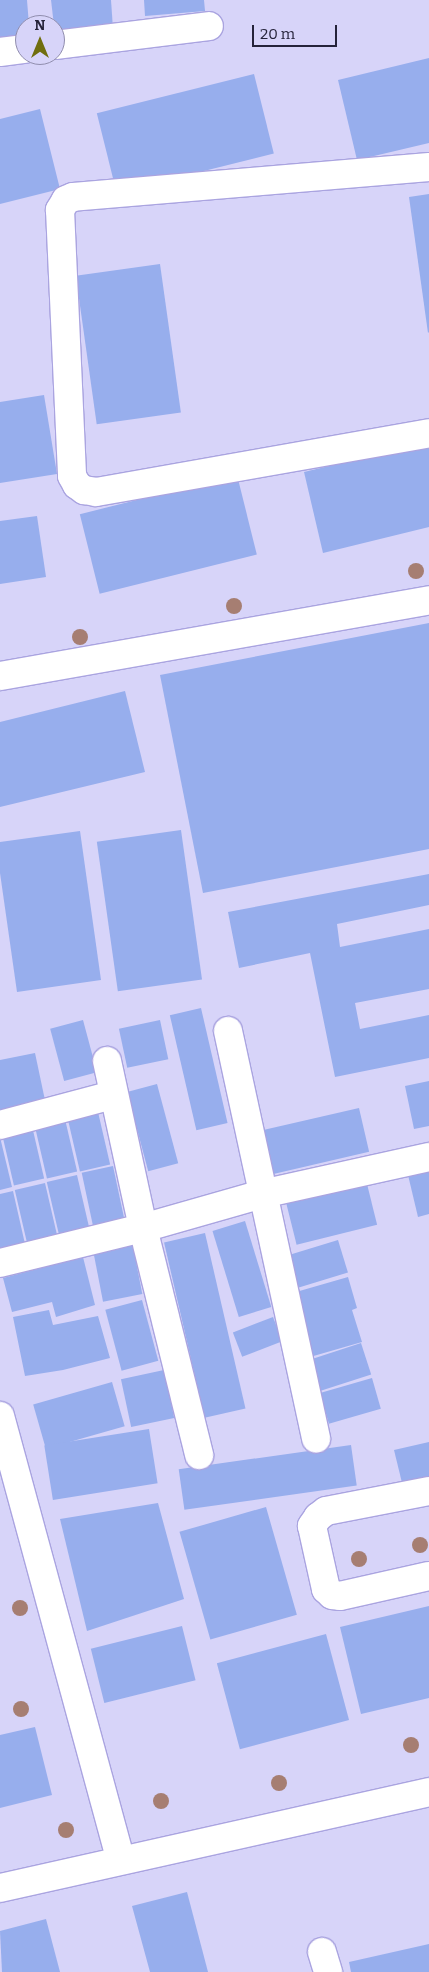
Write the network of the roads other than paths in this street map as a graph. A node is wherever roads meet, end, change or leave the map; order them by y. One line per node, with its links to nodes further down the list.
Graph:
1 (209, 26): 2 (street)
2 (65, 44)
3 (15, 50): 4 (street)
4 (0, 52)
5 (429, 167): 6 (street)
6 (429, 433)
7 (429, 600): 8 (street)
8 (0, 676)
9 (228, 1031): 14 (street)
10 (107, 1061): 11 (street)
11 (113, 1095): 12 (street); 15 (street)
12 (0, 1125)
13 (429, 1157): 14 (street)
14 (262, 1194): 15 (street); 18 (street)
15 (143, 1228): 16 (street); 19 (street)
16 (0, 1263)
17 (1, 1426): 23 (street)
18 (316, 1439)
19 (199, 1455)
20 (429, 1492): 21 (street)
21 (429, 1576)
22 (429, 1792): 23 (street)
23 (121, 1860): 24 (street)
24 (0, 1888)

